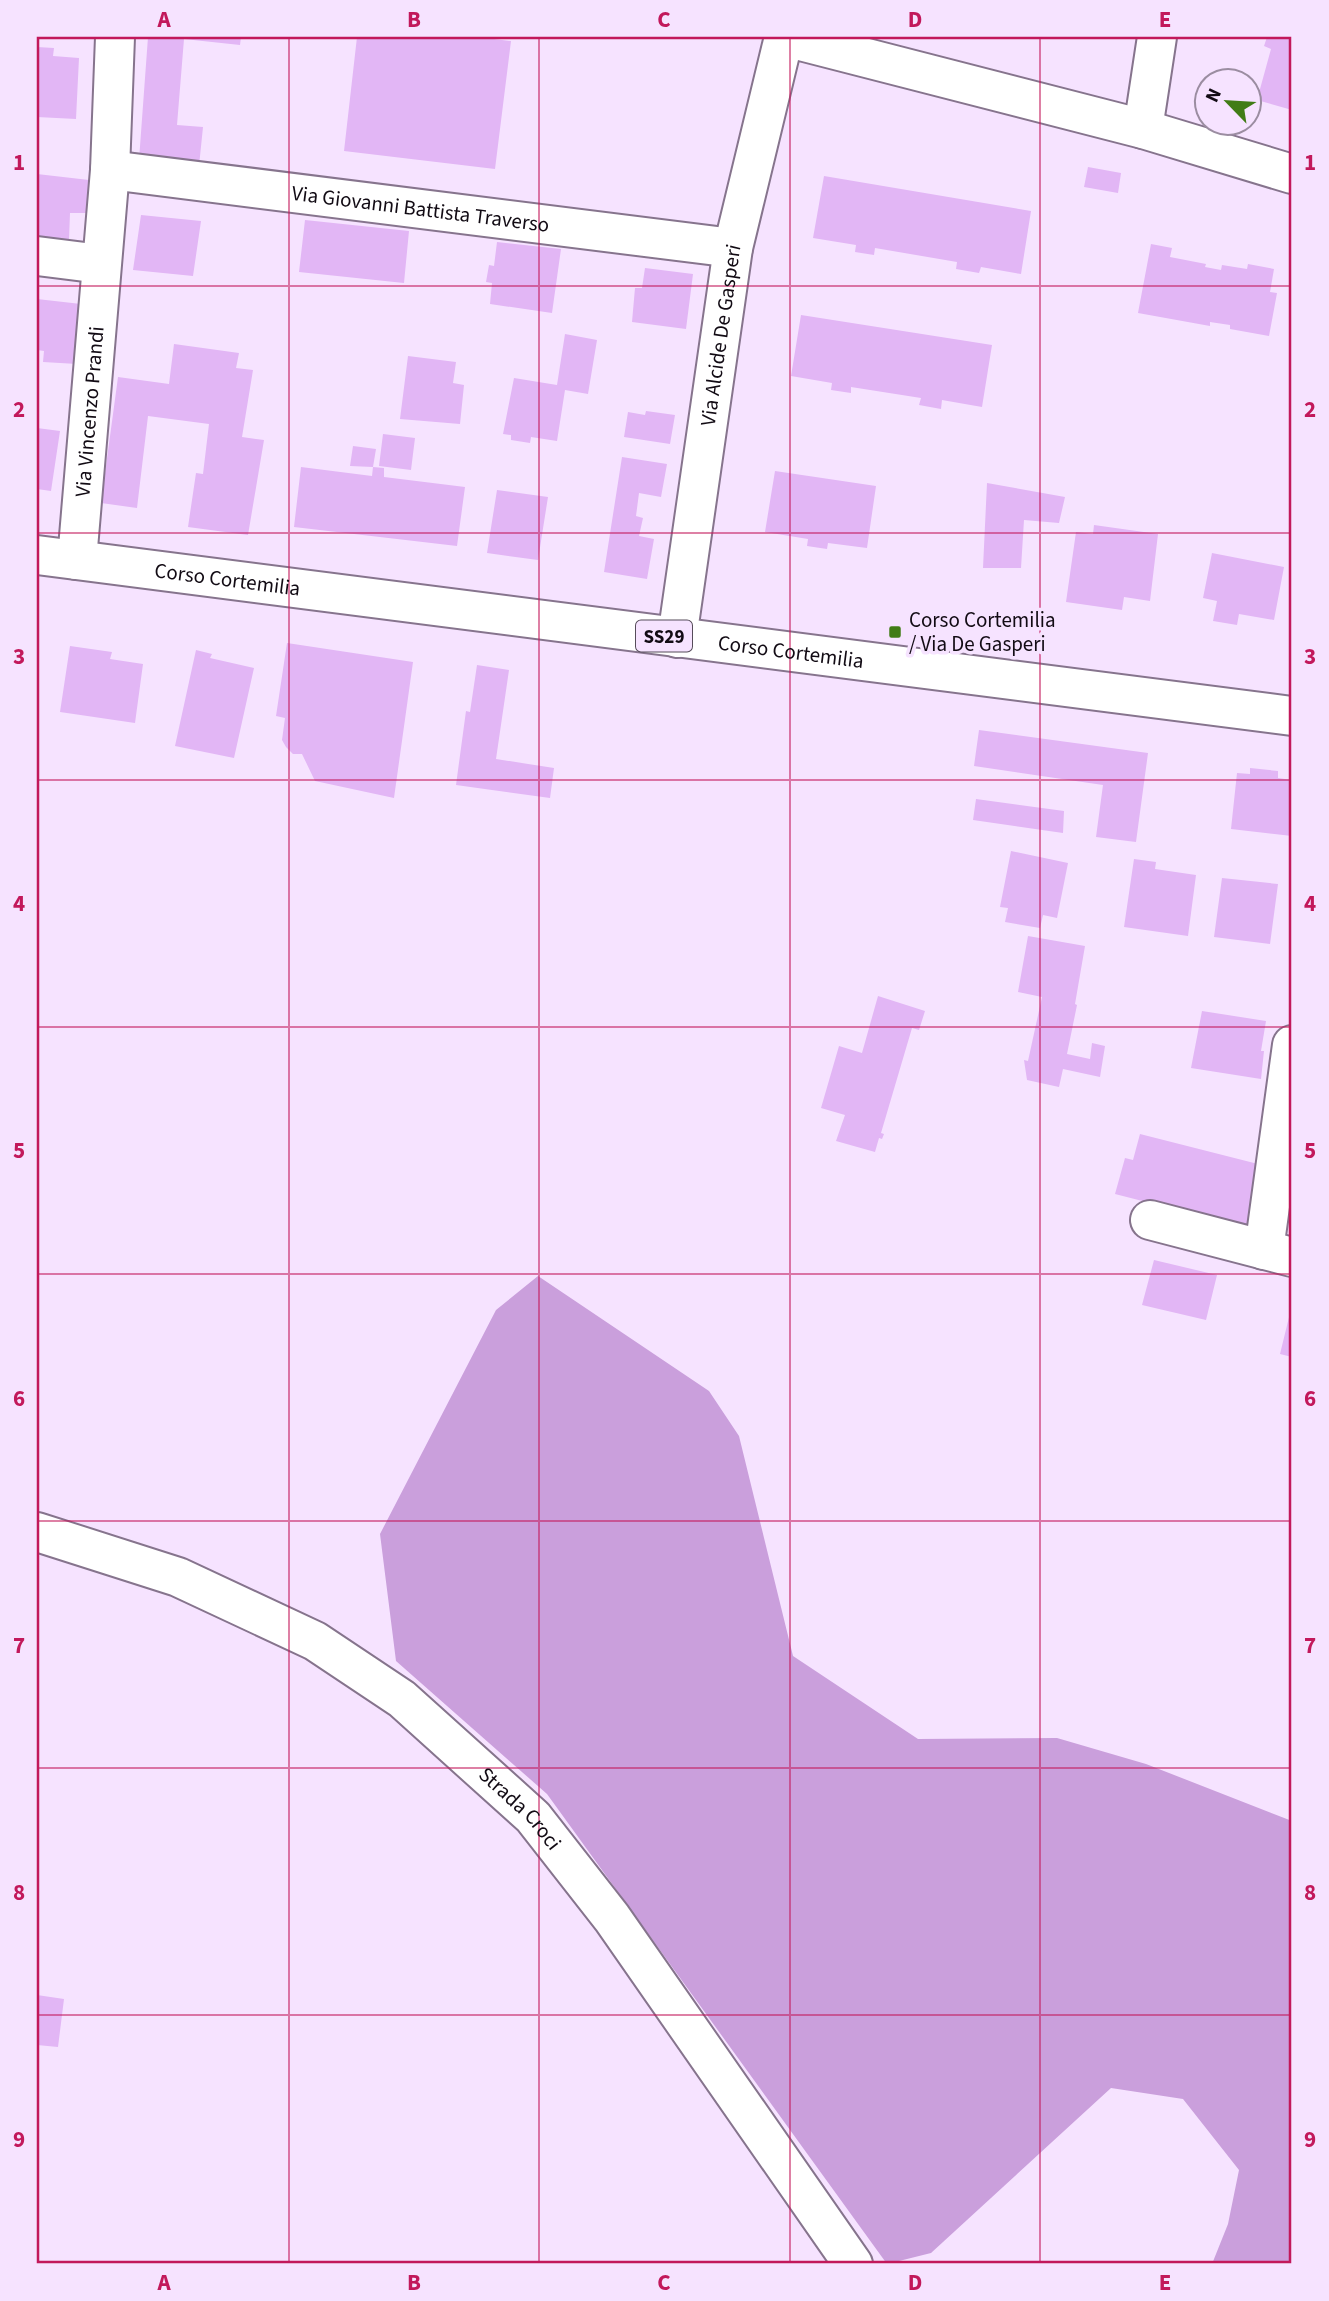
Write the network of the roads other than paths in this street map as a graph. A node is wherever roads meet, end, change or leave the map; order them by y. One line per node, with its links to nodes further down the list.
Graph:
1 (116, 37): 5 (street, Via Vincenzo Prandi)
2 (784, 37): 4 (street, Via Alcide De Gasperi); 7 (street, Via Alcide De Gasperi)
3 (1157, 37): 4 (street)
4 (1143, 129): 6 (street, Via Alcide De Gasperi)
5 (110, 170): 7 (street, Via Giovanni Battista Traverso); 9 (street, Via Vincenzo Prandi)
6 (1292, 174)
7 (733, 248): 12 (street, Via Alcide De Gasperi)
8 (37, 256): 9 (street)
9 (101, 264): 11 (street, Via Vincenzo Prandi)
10 (37, 555): 11 (street, Corso Cortemilia / SS29)
11 (77, 560): 12 (street, Corso Cortemilia / SS29)
12 (677, 638): 13 (street, Corso Cortemilia / SS29)
13 (1292, 716)
14 (1292, 1045): 16 (street)
15 (1150, 1220): 16 (street)
16 (1278, 1254)
17 (37, 1532): 18 (street, Strada Croci)
18 (853, 2264)

